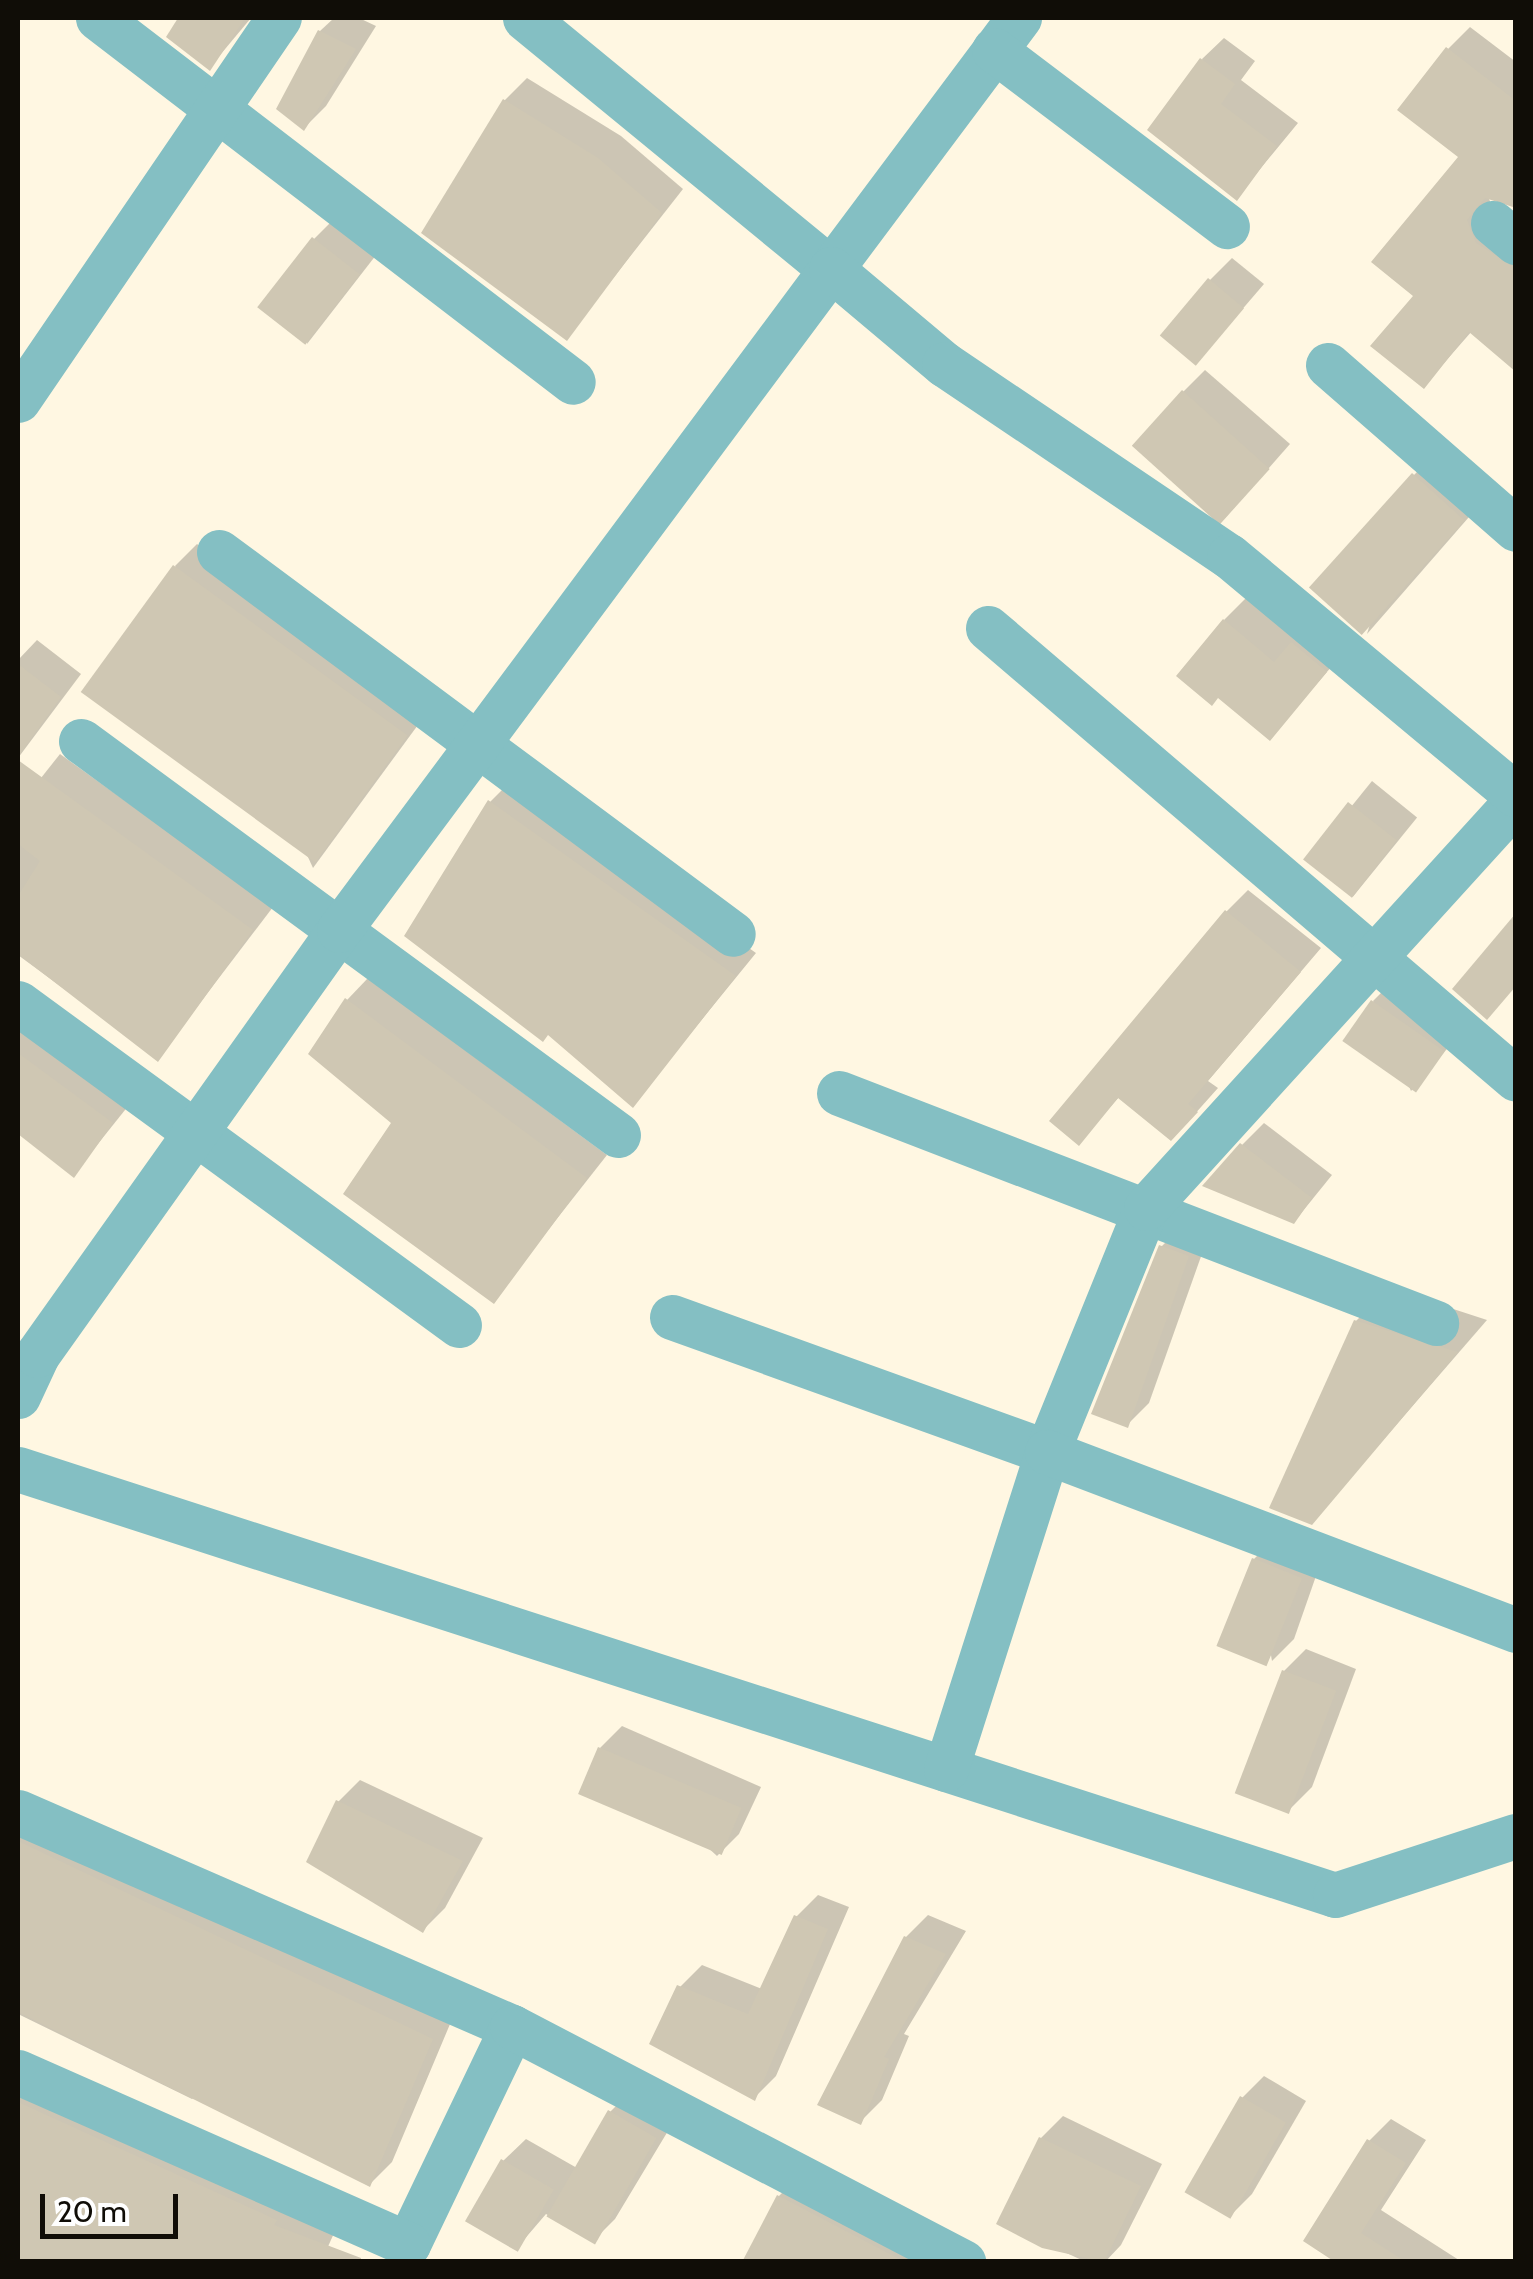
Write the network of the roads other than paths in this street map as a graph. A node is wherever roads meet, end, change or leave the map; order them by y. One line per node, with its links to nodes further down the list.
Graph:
1 (98, 18): 5 (street)
2 (279, 18): 5 (street)
3 (525, 18): 7 (street)
4 (1006, 34): 6 (street); 7 (street)
5 (215, 103): 9 (street); 10 (street)
6 (1227, 226)
7 (830, 269): 14 (street); 16 (street)
8 (1328, 365): 11 (street)
9 (573, 382)
10 (18, 400)
11 (1516, 529)
12 (219, 552): 14 (street)
13 (988, 628): 19 (street)
14 (476, 740): 17 (street); 18 (street)
15 (81, 741): 17 (street)
16 (1516, 798): 19 (street)
17 (339, 930): 23 (street); 24 (street)
18 (733, 934)
19 (1374, 956): 21 (street); 25 (street)
20 (18, 1002): 23 (street)
21 (1516, 1080)
22 (839, 1093): 25 (street)
23 (197, 1133): 28 (street); 29 (street)
24 (618, 1135)
25 (1146, 1208): 27 (street); 30 (street)
26 (672, 1316): 30 (street)
27 (1436, 1323)
28 (459, 1326)
29 (18, 1396)
30 (1047, 1452): 32 (street); 33 (street)
31 (18, 1469): 33 (street)
32 (1516, 1630)
33 (946, 1769): 35 (street)
34 (18, 1812): 36 (street)
35 (1516, 1836)
36 (512, 2027): 37 (street); 38 (street)
37 (18, 2072)
38 (963, 2262)

